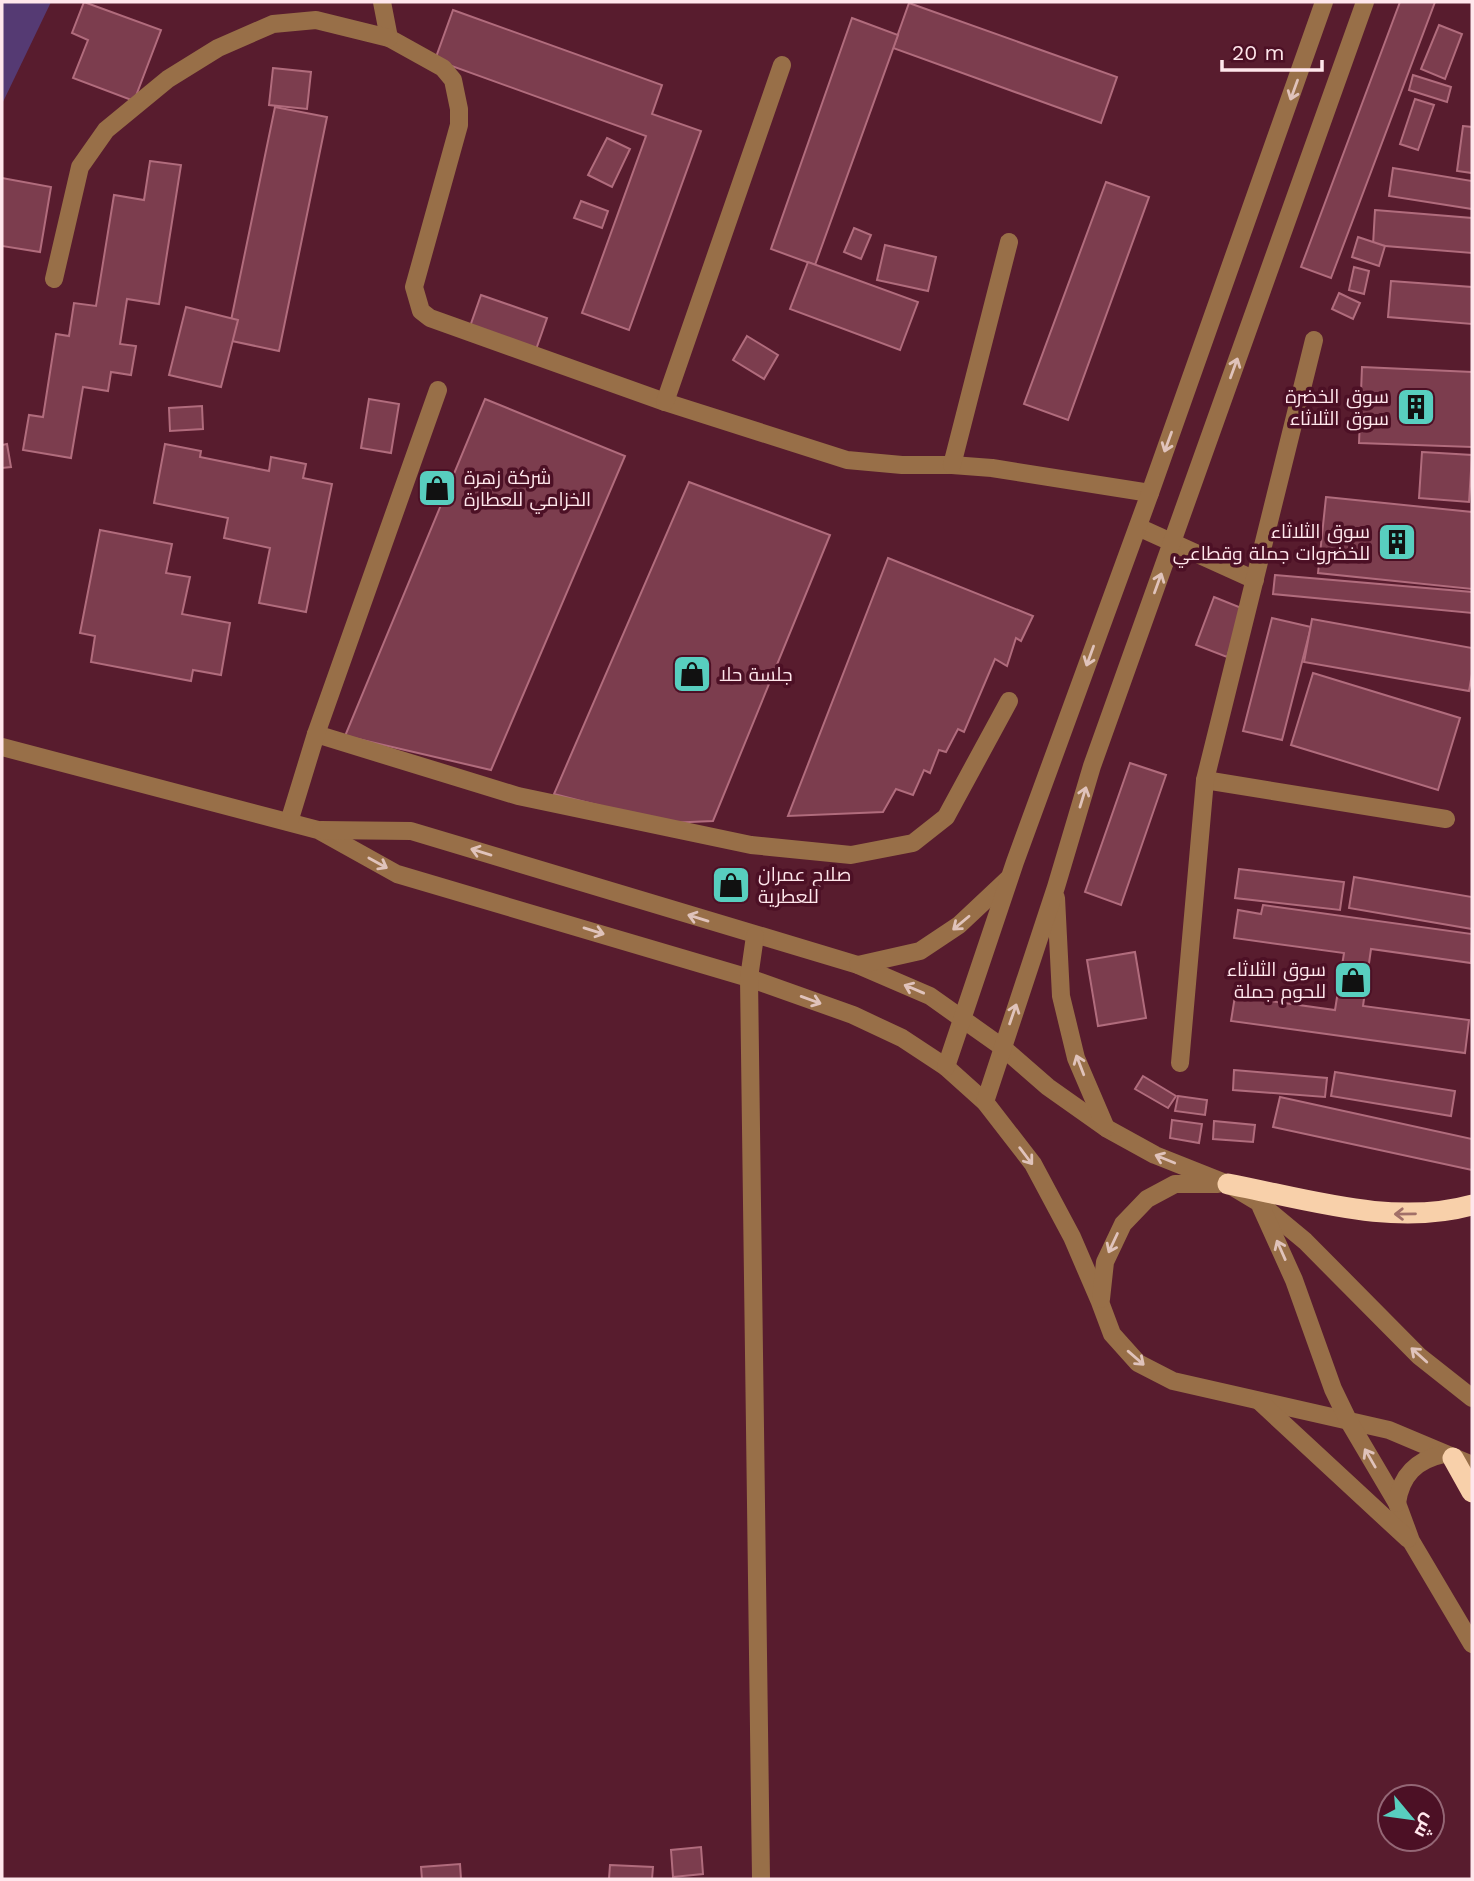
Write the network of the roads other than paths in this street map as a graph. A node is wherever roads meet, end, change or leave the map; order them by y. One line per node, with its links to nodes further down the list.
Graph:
1 (382, 2): 4 (street)
2 (1324, 2): 12 (street, one-way to 12)
3 (1365, 2): 14 (street, one-way to 3)
4 (388, 38): 7 (street); 10 (street)
5 (782, 65): 10 (street)
6 (1009, 242): 11 (street)
7 (54, 279)
8 (1314, 340): 15 (street)
9 (438, 390): 17 (street)
10 (665, 402): 11 (street)
11 (952, 465): 12 (street)
12 (1150, 493): 13 (street)
13 (1138, 527): 14 (street); 23 (street, one-way to 23)
14 (1172, 544): 15 (street); 24 (street, one-way to 14)
15 (1255, 580): 19 (street)
16 (1009, 701): 17 (street)
17 (316, 734): 21 (street)
18 (2, 747): 21 (street)
19 (1205, 780): 20 (street); 30 (street)
20 (1446, 819)
21 (289, 822): 22 (street)
22 (318, 830): 25 (street, one-way to 22); 27 (street, one-way to 27)
23 (1011, 877): 26 (street, one-way to 26); 28 (street)
24 (1056, 887): 29 (street, one-way to 24); 33 (street, one-way to 24)
25 (755, 936): 26 (street); 27 (street)
26 (858, 965): 28 (street, one-way to 26)
27 (749, 978): 31 (street, one-way to 31); 46 (street)
28 (962, 1017): 29 (street); 31 (street)
29 (1002, 1047): 32 (street); 33 (street)
30 (1180, 1063)
31 (946, 1067): 32 (street)
32 (985, 1102): 37 (street, one-way to 37)
33 (1106, 1128): 34 (street, one-way to 33)
34 (1228, 1184): 35 (street); 36 (highway, one-way to 34); 37 (street, one-way to 37)
35 (1258, 1202): 38 (street, one-way to 35); 40 (street, one-way to 35)
36 (1472, 1205)
37 (1100, 1302): 39 (street, one-way to 39)
38 (1472, 1398)
39 (1257, 1399): 40 (street); 44 (street)
40 (1348, 1420): 41 (street); 43 (street, one-way to 40)
41 (1456, 1459): 42 (highway); 43 (street)
42 (1472, 1492)
43 (1397, 1503): 44 (street)
44 (1411, 1541): 45 (street)
45 (1472, 1644)
46 (761, 1879)

